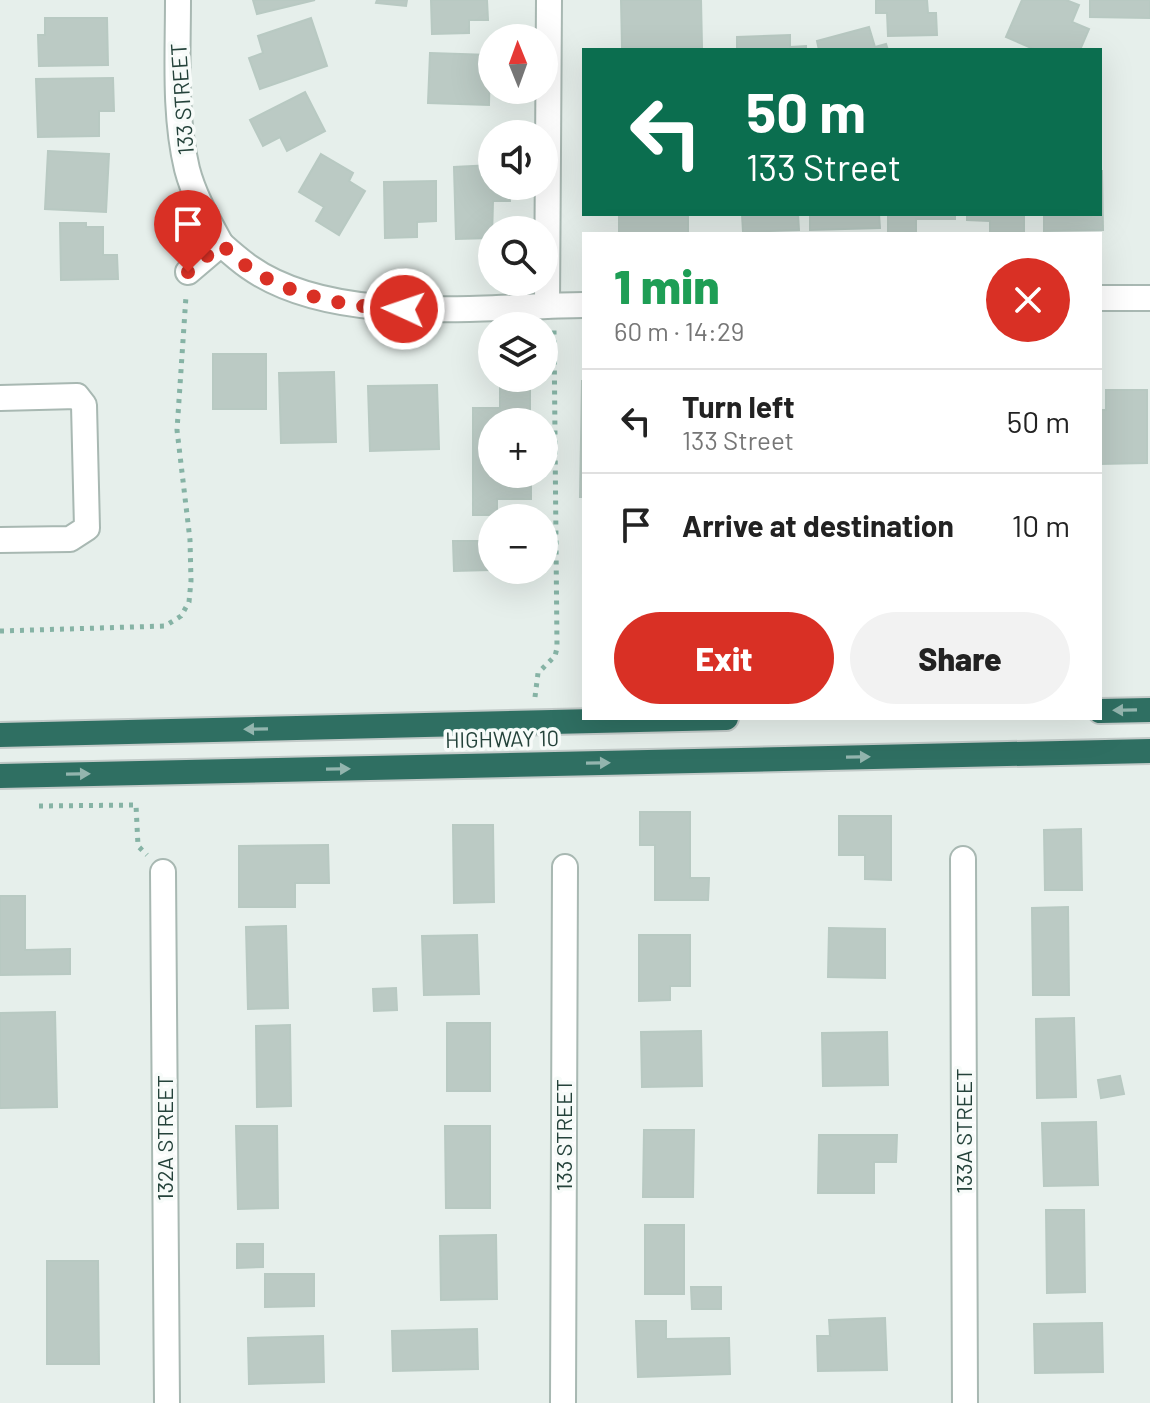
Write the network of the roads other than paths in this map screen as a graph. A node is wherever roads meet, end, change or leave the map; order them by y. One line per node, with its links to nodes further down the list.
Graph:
1 (178, 0): 3 (street, 133 STREET)
2 (549, 0): 9 (street)
3 (221, 244): 4 (street); 8 (street)
4 (188, 272)
5 (1102, 298): 6 (street)
6 (1150, 298)
7 (582, 305): 10 (street)
8 (514, 312)
9 (551, 312)
10 (555, 312)
11 (0, 398): 12 (street)
12 (0, 540)
13 (1150, 710): 14 (highway, one-way to 14)
14 (1102, 711)
15 (641, 720): 16 (highway, HIGHWAY 10, one-way to 16)
16 (0, 735)
17 (1150, 751): 18 (highway, HIGHWAY 10, one-way to 17)
18 (0, 776)
19 (963, 859): 24 (street, 133A STREET)
20 (155, 864): 22 (street, 132A STREET)
21 (565, 867): 23 (street, 133 STREET)
22 (167, 1403)
23 (563, 1403)
24 (965, 1403)

